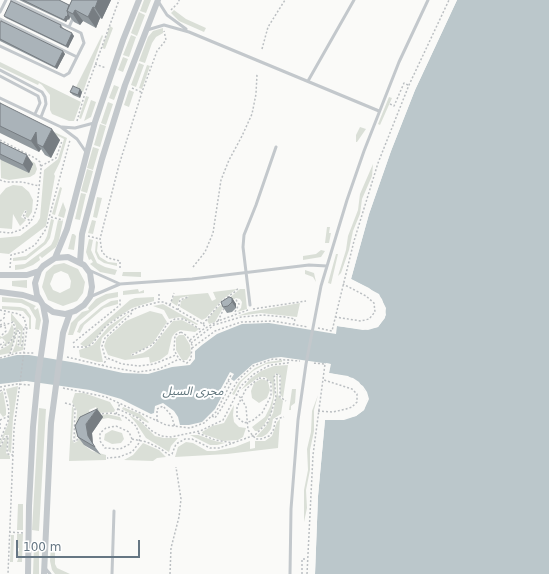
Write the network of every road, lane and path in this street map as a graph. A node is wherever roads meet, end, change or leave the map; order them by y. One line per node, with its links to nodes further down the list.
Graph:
1 (6, 0): 11 (lane)
2 (12, 0): 15 (lane)
3 (119, 0): 21 (path)
4 (139, 0): 23 (street)
5 (158, 0): 12 (lane); 16 (street)
6 (179, 0): 12 (path)
7 (285, 0): 19 (path)
8 (354, 0): 26 (lane)
9 (428, 0): 32 (lane)
10 (76, 11): 15 (lane)
11 (0, 12)
12 (167, 14): 17 (lane)
13 (0, 19): 20 (lane)
14 (164, 25): 16 (lane); 17 (lane); 29 (path)
15 (69, 28): 20 (lane)
16 (145, 31): 28 (street)
17 (189, 32): 26 (lane)
18 (0, 46): 20 (lane)
19 (262, 49)
20 (77, 57)
21 (95, 64): 23 (path); 37 (path)
22 (0, 70): 34 (lane)
23 (112, 71): 35 (street)
24 (257, 74): 56 (path)
25 (0, 76): 33 (lane)
26 (308, 81): 32 (lane)
27 (408, 85): 31 (path)
28 (125, 86): 29 (path); 51 (street)
29 (142, 92): 52 (path)
30 (0, 98): 33 (lane)
31 (390, 104)
32 (379, 111): 55 (lane)
33 (34, 114): 34 (lane)
34 (41, 117): 36 (lane)
35 (96, 122): 37 (lane); 42 (street)
36 (61, 127): 37 (lane); 42 (lane)
37 (79, 127)
38 (71, 139): 47 (path)
39 (0, 140): 43 (path)
40 (62, 141): 43 (path)
41 (276, 148): 60 (lane)
42 (86, 152): 49 (street)
43 (41, 166): 45 (path)
44 (0, 180): 45 (path)
45 (40, 186): 48 (path)
46 (26, 211): 48 (path)
47 (50, 217): 49 (path); 62 (path)
48 (31, 221): 50 (path)
49 (68, 221): 53 (street)
50 (0, 232)
51 (82, 234): 52 (path); 54 (street)
52 (100, 239): 57 (path)
53 (55, 258): 54 (street); 59 (street)
54 (80, 262): 58 (street)
55 (327, 266): 60 (lane); 161 (lane)
56 (193, 267)
57 (120, 268)
58 (87, 269): 63 (lane); 69 (street)
59 (39, 271): 62 (street); 74 (street)
60 (247, 273): 63 (lane); 76 (lane)
61 (0, 275): 62 (street)
62 (10, 275)
63 (120, 284): 69 (lane)
64 (342, 284): 85 (path)
65 (239, 287): 89 (path)
66 (0, 292): 74 (street)
67 (174, 293): 75 (path)
68 (159, 294): 73 (path)
69 (90, 296): 81 (street)
70 (188, 297): 80 (path)
71 (120, 298): 99 (path)
72 (306, 301): 84 (path)
73 (159, 302): 75 (path); 79 (path)
74 (41, 303): 81 (street); 103 (street)
75 (170, 305): 80 (path)
76 (250, 305)
77 (0, 310): 78 (path)
78 (4, 310): 83 (path); 93 (path)
79 (133, 310): 101 (path); 109 (path)
80 (178, 310): 89 (path)
81 (70, 313): 105 (street)
82 (0, 314): 83 (path)
83 (5, 314): 86 (path)
84 (233, 315): 87 (path); 87 (path)
85 (335, 317)
86 (0, 321)
87 (218, 321): 94 (path)
88 (5, 323): 91 (path)
89 (202, 324): 94 (path)
90 (294, 324): 98 (path)
91 (0, 326): 92 (path)
92 (5, 326): 96 (path); 102 (path)
93 (27, 328): 104 (path); 148 (path)
94 (206, 328): 95 (path)
95 (202, 330): 98 (path); 106 (path)
96 (2, 335)
97 (4, 342): 100 (path)
98 (190, 342): 107 (path); 110 (path)
99 (73, 344)
100 (0, 345)
101 (72, 347)
102 (0, 349)
103 (39, 352): 104 (path); 153 (street)
104 (10, 355): 108 (path)
105 (62, 355): 112 (path); 155 (street)
106 (132, 355)
107 (176, 355): 109 (path); 110 (path)
108 (0, 358)
109 (107, 359): 112 (path)
110 (179, 359): 112 (path)
111 (288, 359): 120 (path)
112 (102, 366)
113 (231, 375): 115 (path)
114 (324, 380): 127 (path)
115 (228, 381): 121 (path); 136 (path)
116 (30, 385): 117 (path)
117 (0, 387)
118 (59, 388): 125 (path)
119 (0, 391): 130 (path)
120 (236, 394): 122 (path); 139 (path)
121 (221, 395)
122 (241, 398): 134 (path); 134 (path); 134 (path)
123 (286, 401): 141 (path)
124 (65, 403): 138 (path)
125 (120, 403): 126 (path); 133 (path)
126 (118, 409): 128 (path); 140 (path)
127 (318, 411)
128 (116, 414): 129 (path); 145 (path)
129 (96, 415)
130 (9, 416): 132 (path); 144 (path)
131 (284, 417): 141 (path)
132 (0, 420): 137 (path)
133 (157, 422): 135 (path); 135 (path)
134 (247, 423): 141 (path)
135 (175, 427): 136 (path)
136 (185, 428): 140 (path)
137 (0, 429)
138 (79, 429)
139 (196, 432): 140 (path); 146 (path)
140 (185, 434): 143 (path)
141 (252, 436): 146 (path)
142 (132, 439): 142 (path); 145 (path)
143 (185, 439): 145 (path); 146 (path)
144 (0, 440)
145 (140, 440): 149 (path)
146 (236, 443)
147 (0, 447): 148 (path)
148 (12, 455): 152 (path)
149 (107, 458)
150 (176, 467): 160 (path)
151 (114, 511): 159 (lane)
152 (9, 532): 153 (path); 156 (path)
153 (28, 533): 157 (street)
154 (307, 559): 162 (path)
155 (45, 571): 158 (lane)
156 (8, 574)
157 (28, 574)
158 (50, 574)
159 (112, 574)
160 (170, 574)
161 (290, 574)
162 (302, 574)

